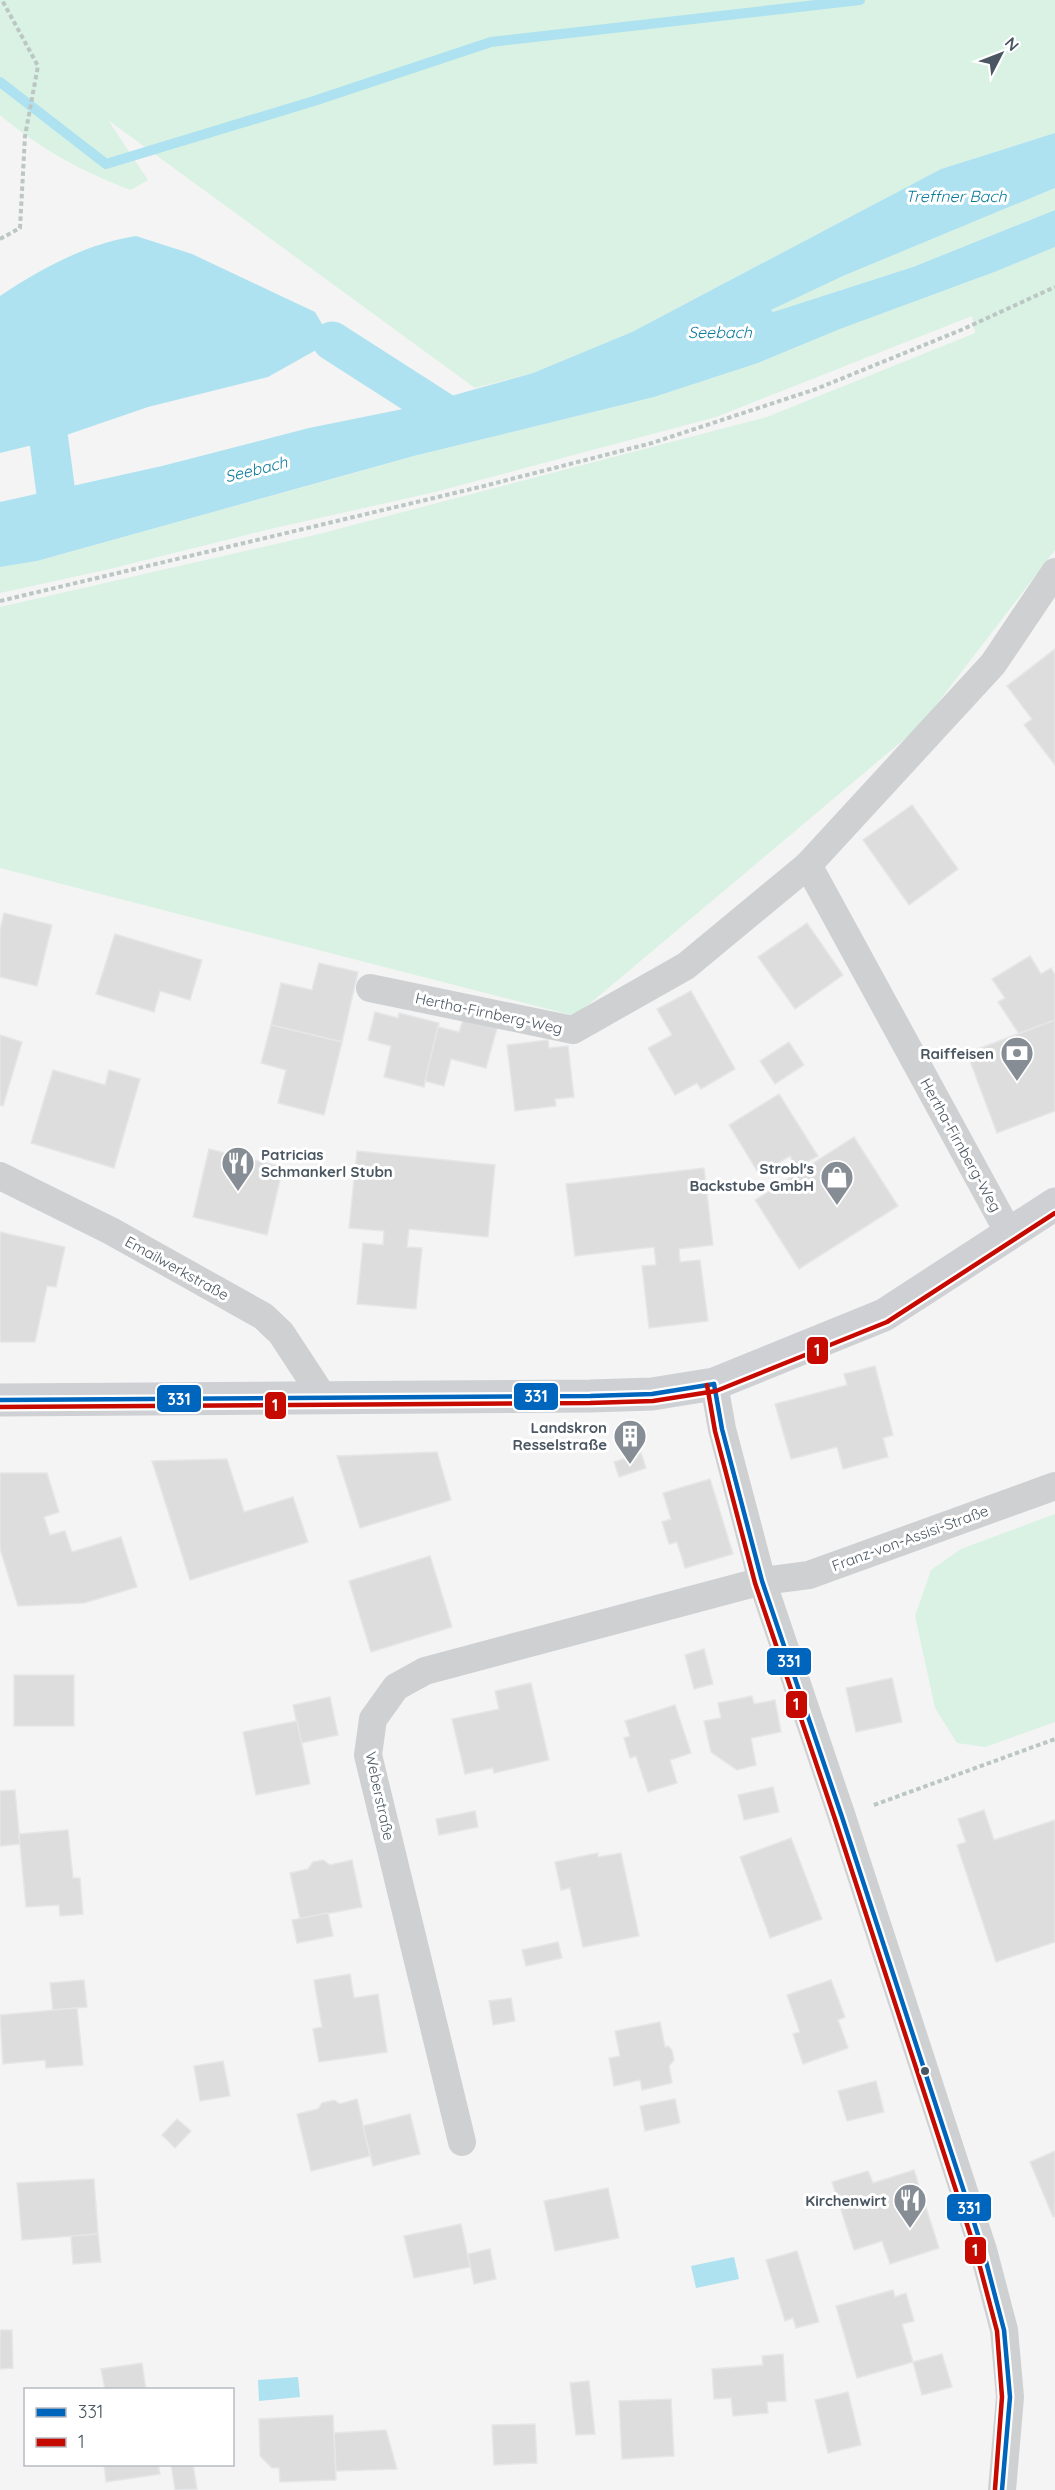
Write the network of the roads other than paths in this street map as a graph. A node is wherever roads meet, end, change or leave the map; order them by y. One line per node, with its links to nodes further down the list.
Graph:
1 (1055, 572): 2 (street, Hertha-Firnberg-Weg)
2 (808, 865): 3 (street, Hertha-Firnberg-Weg); 6 (street, Hertha-Firnberg-Weg)
3 (370, 988)
4 (0, 1176): 8 (street, Emailwerkstraße)
5 (1055, 1204): 6 (main road)
6 (1010, 1235): 7 (main road)
7 (714, 1384): 8 (main road); 11 (street)
8 (323, 1397): 9 (main road)
9 (0, 1400)
10 (1055, 1486): 11 (street, Franz-von-Assisi-Straße)
11 (762, 1581): 12 (street, Weberstraße); 13 (street)
12 (462, 2142)
13 (1002, 2490)

